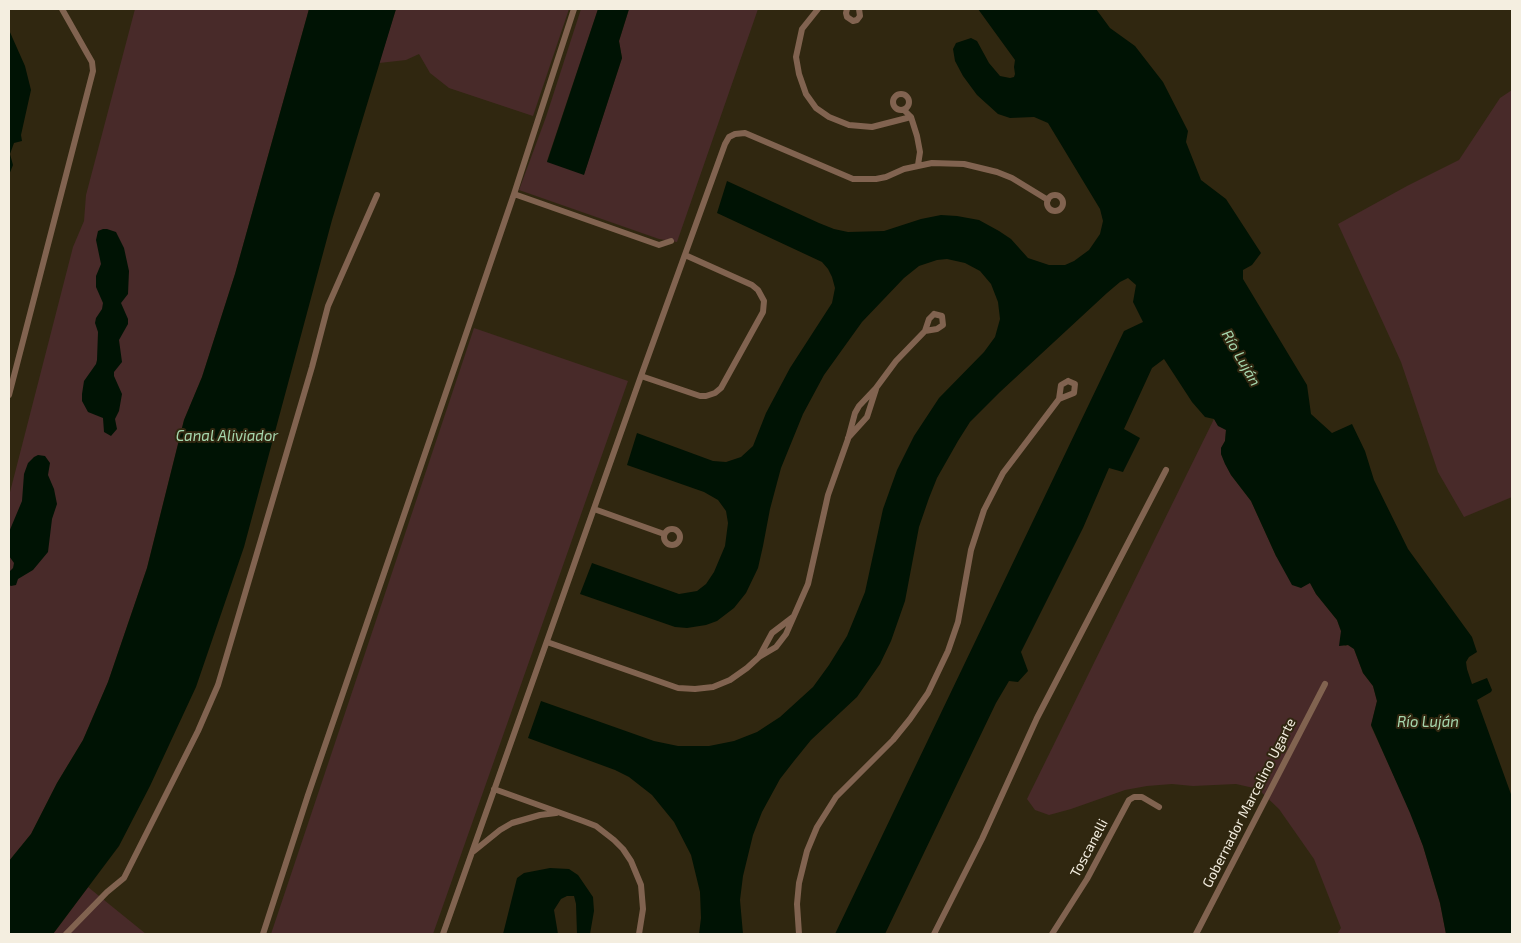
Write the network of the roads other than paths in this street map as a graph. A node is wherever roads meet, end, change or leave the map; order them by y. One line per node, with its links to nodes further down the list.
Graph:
1 (62, 9): 17 (street)
2 (574, 9): 9 (street)
3 (818, 9): 7 (street)
4 (847, 9): 5 (street)
5 (859, 9)
6 (904, 110): 7 (street)
7 (911, 117): 8 (street)
8 (918, 165): 11 (street); 13 (street)
9 (514, 194): 12 (street); 32 (street)
10 (377, 196): 31 (street)
11 (1048, 200)
12 (671, 241)
13 (685, 255): 15 (street); 15 (street)
14 (925, 331): 16 (street)
15 (641, 376): 21 (street)
16 (876, 388): 19 (street); 19 (street)
17 (9, 395)
18 (1059, 399): 35 (street)
19 (848, 439): 23 (street)
20 (1166, 470): 36 (street)
21 (594, 509): 22 (street); 24 (street)
22 (664, 534)
23 (793, 617): 25 (street); 25 (street)
24 (547, 642): 25 (street); 27 (street)
25 (759, 657)
26 (1325, 684): 38 (street, Gobernador Marcelino Ugarte)
27 (494, 789): 29 (street); 30 (street)
28 (1159, 807): 37 (street, Toscanelli)
29 (559, 813): 30 (street); 34 (street)
30 (473, 852): 33 (street)
31 (66, 934)
32 (263, 934)
33 (443, 934)
34 (639, 934)
35 (799, 934)
36 (934, 934)
37 (1052, 934)
38 (1196, 934)

